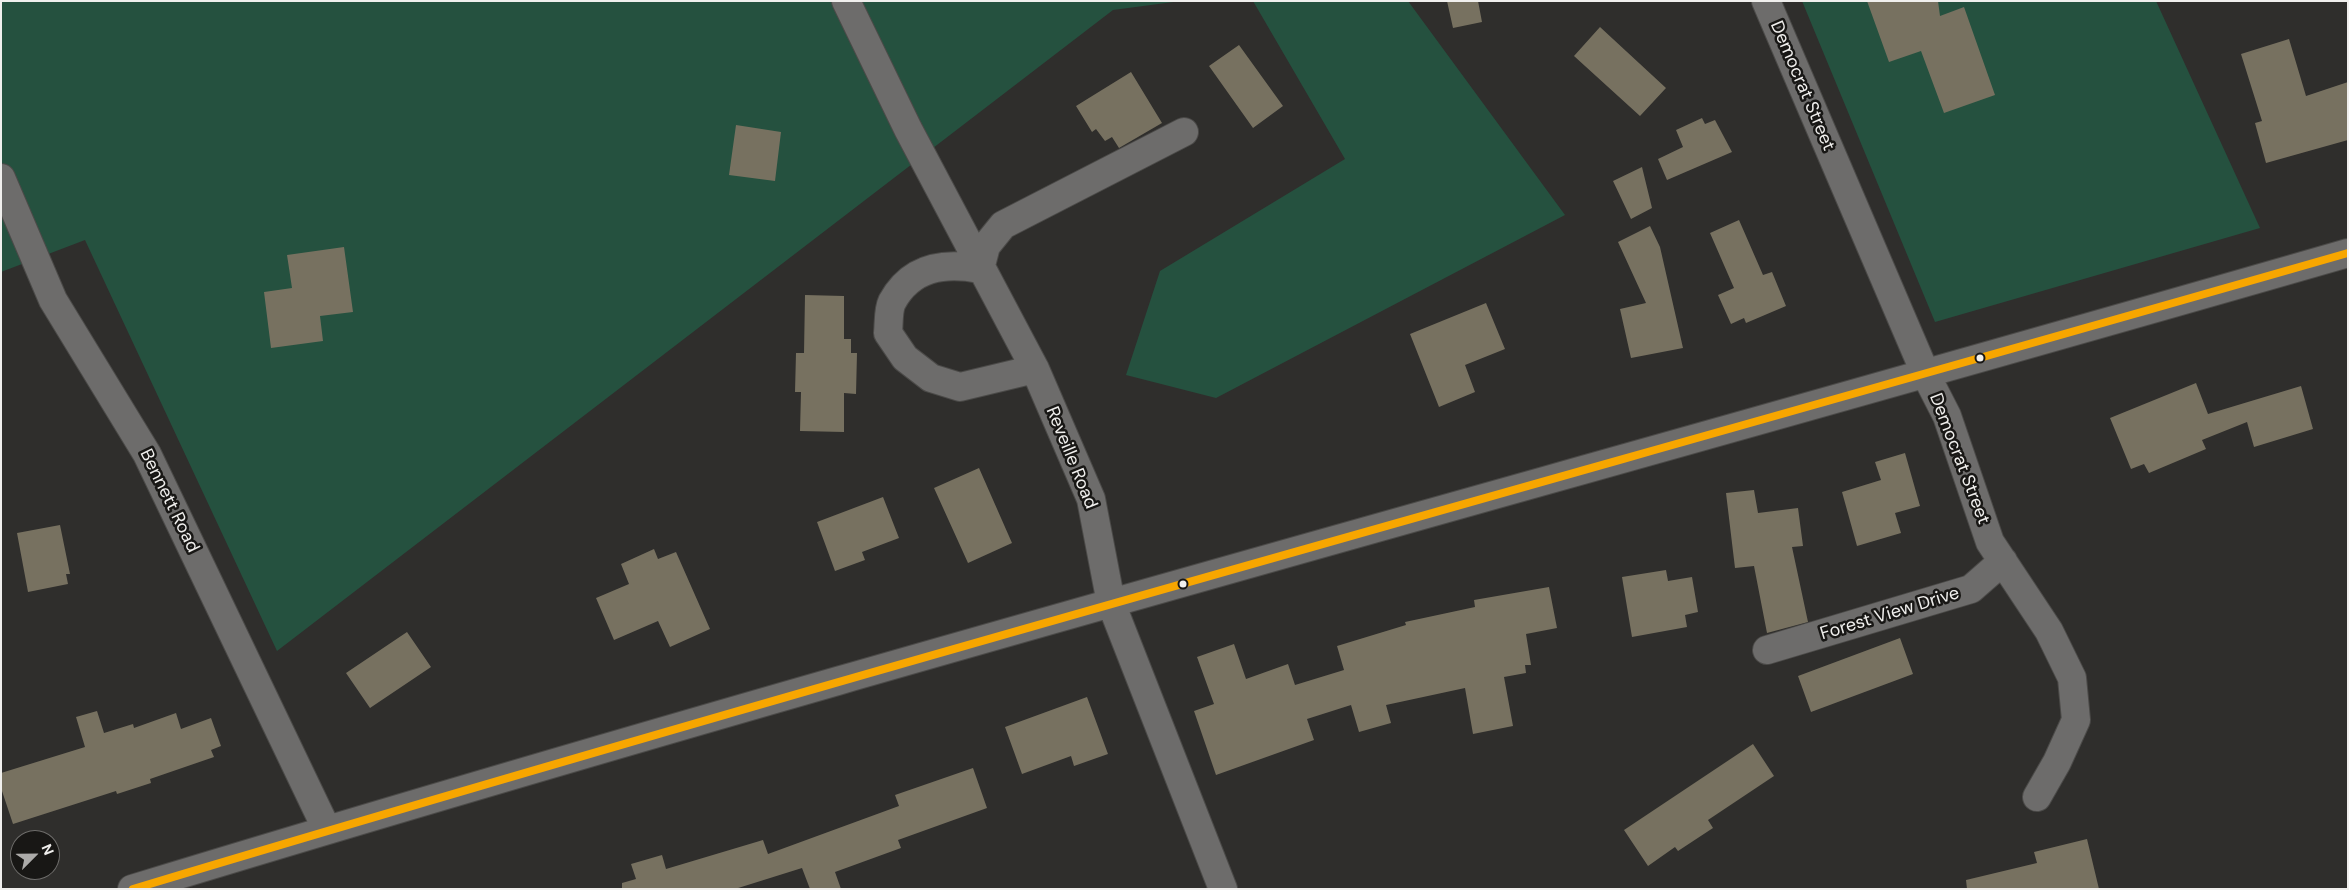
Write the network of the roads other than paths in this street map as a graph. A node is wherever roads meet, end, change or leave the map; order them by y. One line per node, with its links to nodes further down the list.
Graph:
1 (846, 1): 6 (street, Reveille Road)
2 (1766, 1): 8 (street, Democrat Street)
3 (1184, 132): 6 (street)
4 (1, 178): 13 (street, Bennett Road)
5 (2348, 253): 8 (street)
6 (980, 269): 7 (street, Reveille Road); 7 (street)
7 (1035, 369): 10 (street, Reveille Road)
8 (1926, 375): 9 (street, Democrat Street); 10 (street)
9 (2003, 561): 11 (street, Forest View Drive); 12 (street, Democrat Street)
10 (1111, 603): 13 (street); 15 (street, Reveille Road)
11 (1767, 650)
12 (2037, 797)
13 (327, 830): 14 (street)
14 (132, 889)
15 (1222, 889)

